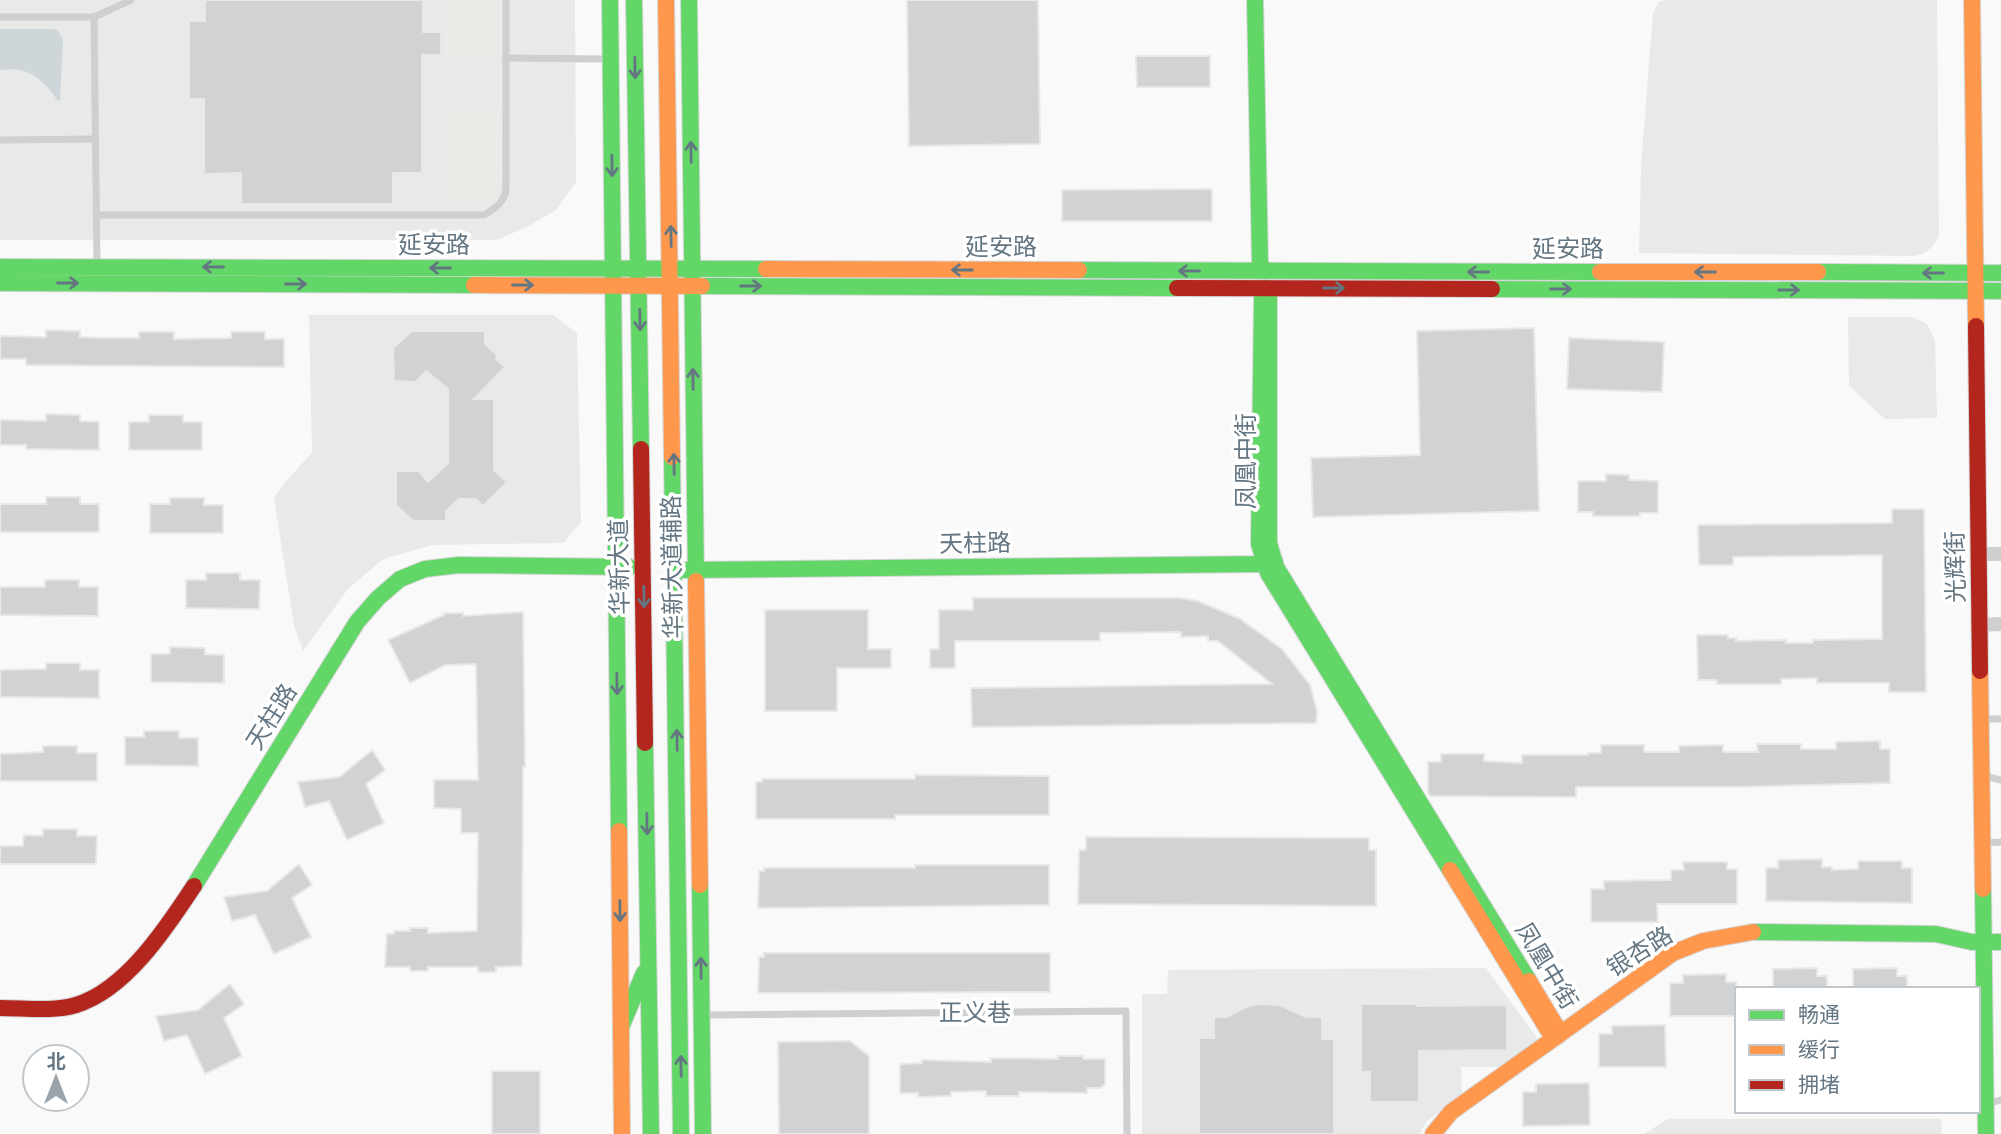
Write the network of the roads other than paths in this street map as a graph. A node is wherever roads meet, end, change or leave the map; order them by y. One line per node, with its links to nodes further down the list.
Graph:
1 (131, 0): 12 (lane)
2 (506, 0): 13 (lane)
3 (610, 0): 14 (main road)
4 (634, 0): 19 (main road, 华新大道, one-way to 19)
5 (666, 0): 25 (main road, one-way to 5)
6 (689, 0): 26 (main road, 华新大道辅路, one-way to 6)
7 (1255, 0): 20 (main road)
8 (1264, 0): 20 (main road)
9 (1961, 0): 21 (main road, 光辉街)
10 (1972, 0): 21 (main road, 光辉街)
11 (0, 17): 12 (lane)
12 (94, 17): 15 (lane)
13 (506, 58): 14 (lane); 17 (lane)
14 (611, 59): 24 (main road, one-way to 24)
15 (95, 139): 16 (lane); 17 (lane)
16 (0, 140)
17 (96, 215): 23 (lane)
18 (0, 267): 23 (main road, 延安路)
19 (639, 269): 24 (main road, 延安路); 25 (main road, 延安路); 28 (main road, 华新大道)
20 (1264, 271): 21 (main road, 延安路, one-way to 20); 26 (main road, 延安路, one-way to 26)
21 (1970, 273): 22 (main road, 延安路); 30 (main road, 光辉街)
22 (2001, 274)
23 (96, 275): 24 (main road, 延安路); 27 (main road, 延安路, one-way to 23)
24 (613, 277): 28 (main road, 延安路); 35 (main road)
25 (671, 277): 26 (main road, 延安路); 28 (main road, 延安路); 37 (main road, one-way to 25)
26 (692, 277): 29 (main road, 延安路, one-way to 29); 38 (main road, 华新大道辅路, one-way to 26)
27 (0, 283)
28 (639, 286): 36 (main road, 华新大道, one-way to 36)
29 (1266, 288): 30 (main road, 延安路, one-way to 30); 34 (main road, 凤凰中街)
30 (1970, 291): 31 (main road, 延安路); 32 (main road, 光辉街); 47 (main road, 光辉街)
31 (2001, 291)
32 (1979, 554): 33 (street); 40 (main road, 光辉街)
33 (2001, 554)
34 (1270, 563): 38 (main road, 天柱路); 56 (main road, 凤凰中街)
35 (616, 567): 36 (main road, 天柱路); 53 (main road, 天柱路); 55 (main road, one-way to 55)
36 (643, 567): 49 (main road, 华新大道, one-way to 49)
37 (675, 570): 38 (main road, 天柱路); 60 (main road, one-way to 37)
38 (695, 570): 54 (main road, 华新大道辅路, one-way to 38)
39 (2001, 624): 40 (street)
40 (1980, 625): 41 (main road, 光辉街)
41 (1980, 719): 42 (lane); 43 (main road, 光辉街)
42 (2001, 719)
43 (1981, 775): 44 (lane); 46 (main road, 光辉街)
44 (2001, 780)
45 (2001, 842): 46 (lane)
46 (1982, 844): 47 (main road, 光辉街)
47 (1978, 942): 48 (main road, 银杏路); 50 (main road, 光辉街); 51 (main road, 光辉街); 56 (main road, 银杏路)
48 (2001, 942)
49 (649, 962): 55 (main road); 59 (main road, 华新大道)
50 (1973, 987)
51 (1980, 987)
52 (1980, 989): 57 (main road, 光辉街)
53 (0, 1008)
54 (701, 1015): 61 (main road, 华新大道辅路); 62 (lane, 正义巷)
55 (621, 1027): 58 (main road)
56 (1558, 1036): 63 (main road, 银杏路)
57 (1985, 1105): 64 (main road, 光辉街); 65 (main road, 光辉街)
58 (622, 1134)
59 (651, 1134)
60 (681, 1134)
61 (703, 1134)
62 (1127, 1134)
63 (1433, 1134)
64 (1974, 1134)
65 (1986, 1134)

